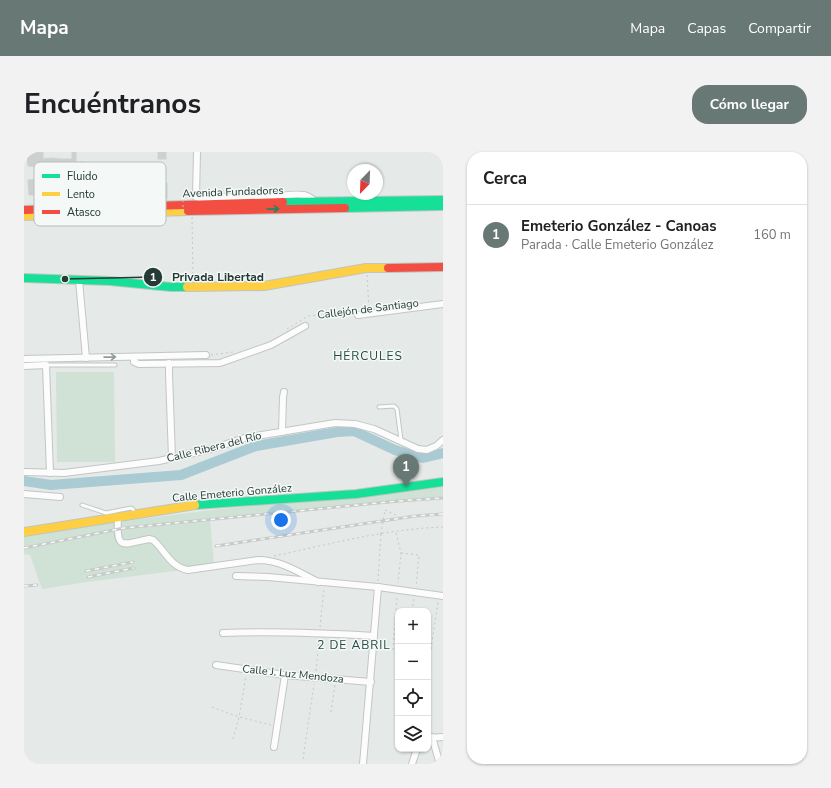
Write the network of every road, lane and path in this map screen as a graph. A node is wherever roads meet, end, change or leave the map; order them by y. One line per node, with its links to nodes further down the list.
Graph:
1 (197, 152): 2 (street)
2 (222, 197): 5 (street); 7 (street)
3 (183, 200): 13 (path, bridge)
4 (443, 200): 5 (street, Avenida Fundadores)
5 (315, 201): 7 (street, Avenida Fundadores)
6 (443, 206): 7 (street, Avenida Fundadores, one-way to 6)
7 (195, 207): 8 (street, Avenida Fundadores); 9 (street, Avenida Fundadores); 19 (path)
8 (166, 208)
9 (166, 209)
10 (24, 210): 11 (street, Avenida Fundadores)
11 (34, 210)
12 (34, 215): 14 (street, Avenida Fundadores)
13 (183, 215)
14 (24, 216)
15 (443, 267): 16 (street)
16 (366, 268): 19 (street); 21 (path)
17 (24, 278): 18 (street)
18 (79, 280): 19 (street); 28 (street)
19 (192, 286)
20 (443, 304): 22 (street, Callejón de Santiago)
21 (369, 310)
22 (356, 313): 24 (path, Callejón de Santiago)
23 (305, 326): 30 (street)
24 (281, 332)
25 (238, 351): 26 (path)
26 (206, 355): 27 (street)
27 (134, 357): 28 (street, one-way to 27); 30 (street)
28 (86, 358): 29 (street)
29 (24, 359)
30 (170, 363): 39 (street)
31 (46, 365): 32 (lane); 33 (street); 41 (street)
32 (115, 365)
33 (24, 366)
34 (284, 392): 36 (street)
35 (379, 406): 38 (lane)
36 (282, 432): 38 (street, Calle Ribera del Río); 39 (street, Calle Ribera del Río)
37 (443, 440): 38 (street, Calle Ribera del Río)
38 (402, 442)
39 (172, 458): 41 (street, Calle Ribera del Río)
40 (24, 472): 41 (street, Calle Ribera del Río)
41 (50, 473)
42 (443, 482): 46 (street, Calle Emeterio González)
43 (24, 494): 44 (street)
44 (60, 496)
45 (82, 505): 46 (lane)
46 (134, 515): 48 (street, Calle Emeterio González)
47 (396, 515): 51 (path, bridge)
48 (118, 518): 50 (street, Calle Emeterio González); 55 (street)
49 (443, 527): 51 (path)
50 (24, 532)
51 (381, 534): 53 (path); 56 (path)
52 (401, 553): 57 (path)
53 (273, 556)
54 (236, 576): 55 (street)
55 (318, 582): 56 (street)
56 (378, 588): 57 (street); 61 (street)
57 (415, 593): 58 (street); 59 (path)
58 (441, 596): 62 (path)
59 (412, 608)
60 (223, 633): 61 (street)
61 (374, 636): 68 (street)
62 (431, 651)
63 (216, 665): 64 (street, Calle J. Luz Mendoza)
64 (247, 669): 65 (street, Calle J. Luz Mendoza); 71 (path)
65 (285, 675): 66 (street, Calle J. Luz Mendoza); 72 (street)
66 (315, 677): 67 (street, Calle J. Luz Mendoza); 79 (path)
67 (335, 679): 68 (street, Calle J. Luz Mendoza); 70 (path)
68 (371, 682): 80 (street)
69 (212, 707): 71 (path)
70 (331, 712)
71 (239, 717): 72 (path); 75 (path)
72 (277, 727): 77 (street)
73 (443, 736): 74 (street)
74 (431, 738)
75 (233, 739)
76 (431, 741): 82 (street)
77 (274, 747)
78 (415, 752): 81 (street)
79 (303, 758)
80 (363, 764)
81 (412, 764)
82 (438, 764)

